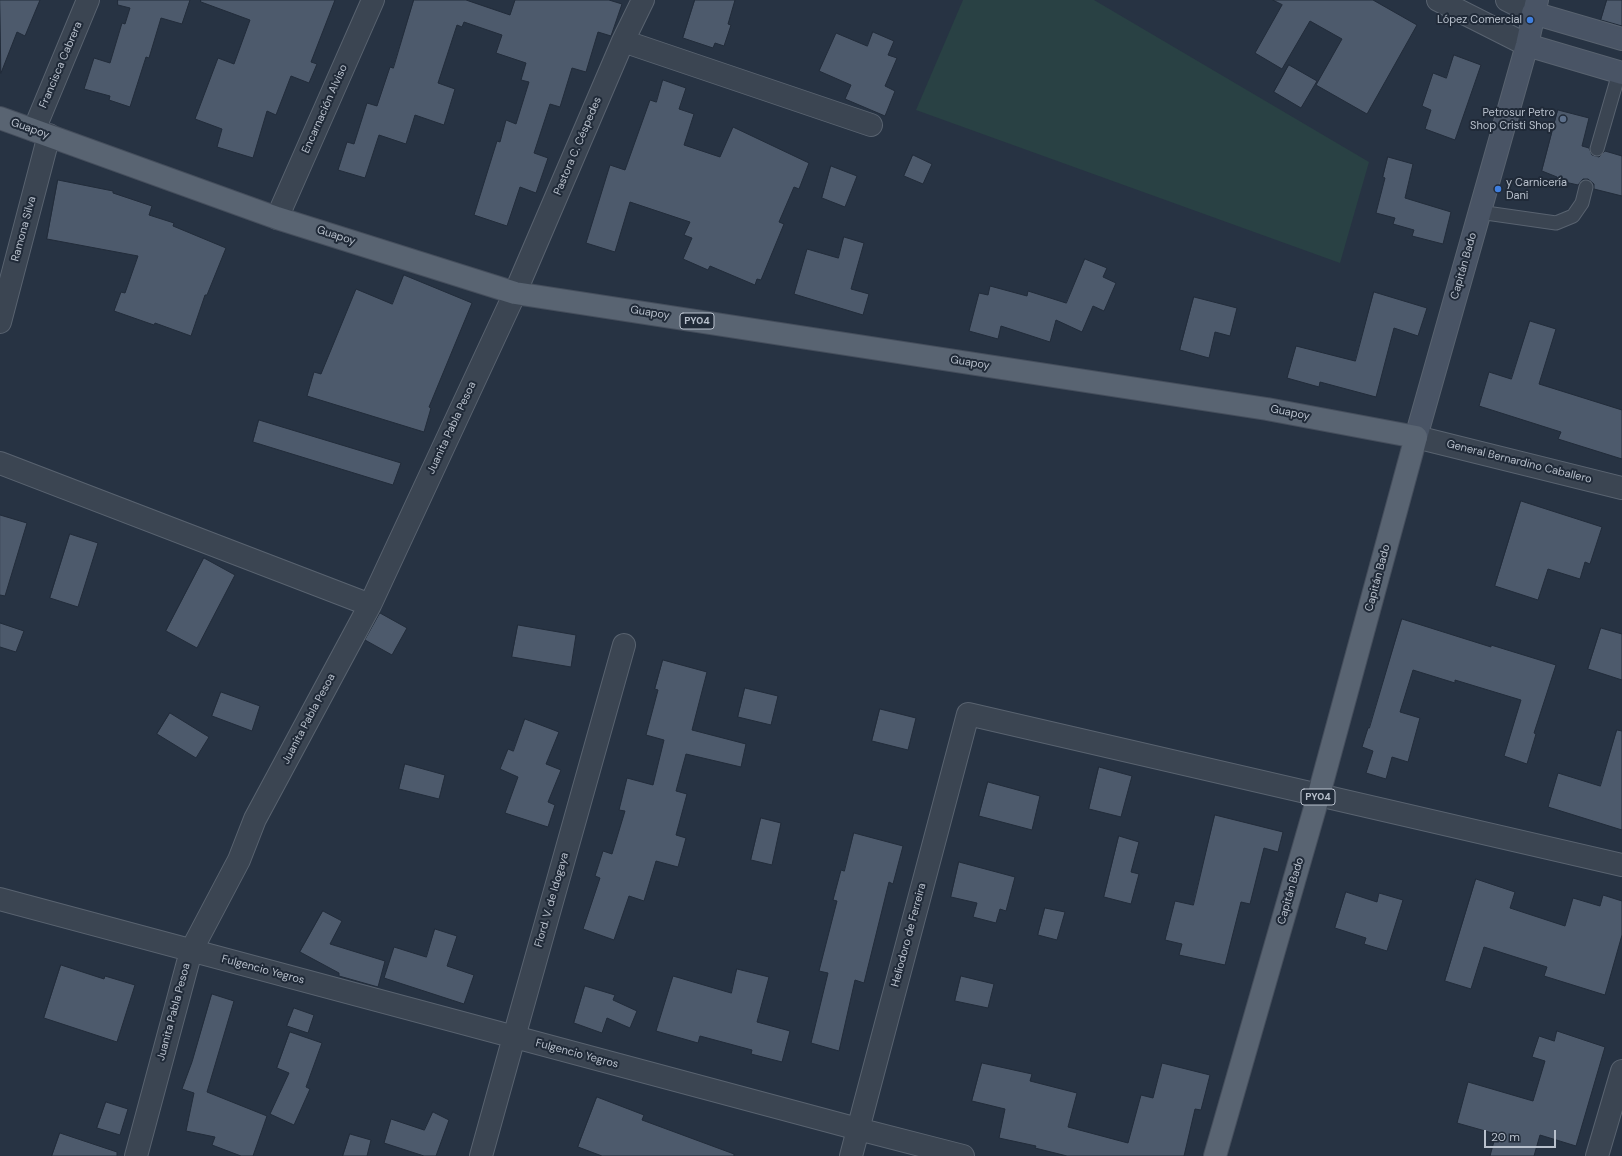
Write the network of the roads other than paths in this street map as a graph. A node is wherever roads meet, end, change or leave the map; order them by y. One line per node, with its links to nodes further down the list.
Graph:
1 (88, 0): 13 (street, Francisca Cabrera)
2 (373, 0): 17 (street, Encarnación Alviso)
3 (643, 0): 8 (street, Pastora C. Céspedes)
4 (1438, 0): 9 (street)
5 (1507, 0): 6 (street)
6 (1535, 7): 7 (main road); 9 (main road, Capitán Bado)
7 (1622, 39)
8 (623, 41): 12 (street); 18 (street, Pastora C. Céspedes)
9 (1527, 45): 10 (main road); 16 (main road, Capitán Bado)
10 (1620, 73): 14 (lane)
11 (0, 118): 13 (main road, Guapoy / PY04)
12 (871, 125)
13 (41, 133): 17 (main road, Guapoy / PY04); 19 (street, Ramona Silva)
14 (1597, 150)
15 (1586, 187): 16 (lane)
16 (1479, 212): 20 (main road, Capitán Bado)
17 (277, 218): 18 (main road, Guapoy / PY04)
18 (515, 293): 20 (main road, Guapoy / PY04); 23 (street, Juanita Pabla Pesoa)
19 (0, 322)
20 (1416, 437): 22 (street, General Bernardino Caballero); 25 (main road, Capitán Bado / PY04)
21 (0, 463): 23 (street)
22 (1622, 488)
23 (370, 605): 28 (street, Juanita Pabla Pesoa)
24 (624, 645): 29 (street, Flord. V. de Idogaya)
25 (1319, 794): 26 (street); 31 (street, Heliodoro de Ferreira); 36 (main road, Capitán Bado / PY04)
26 (1622, 865)
27 (0, 899): 28 (street, Fulgencio Yegros)
28 (190, 951): 29 (street, Fulgencio Yegros); 32 (street, Juanita Pabla Pesoa)
29 (514, 1036): 31 (street, Fulgencio Yegros); 33 (street, Flord. V. de Idogaya)
30 (1622, 1071): 37 (street)
31 (858, 1130): 34 (street, Heliodoro de Ferreira); 35 (street, Fulgencio Yegros)
32 (136, 1156)
33 (481, 1156)
34 (851, 1156)
35 (963, 1156)
36 (1215, 1156)
37 (1597, 1156)

